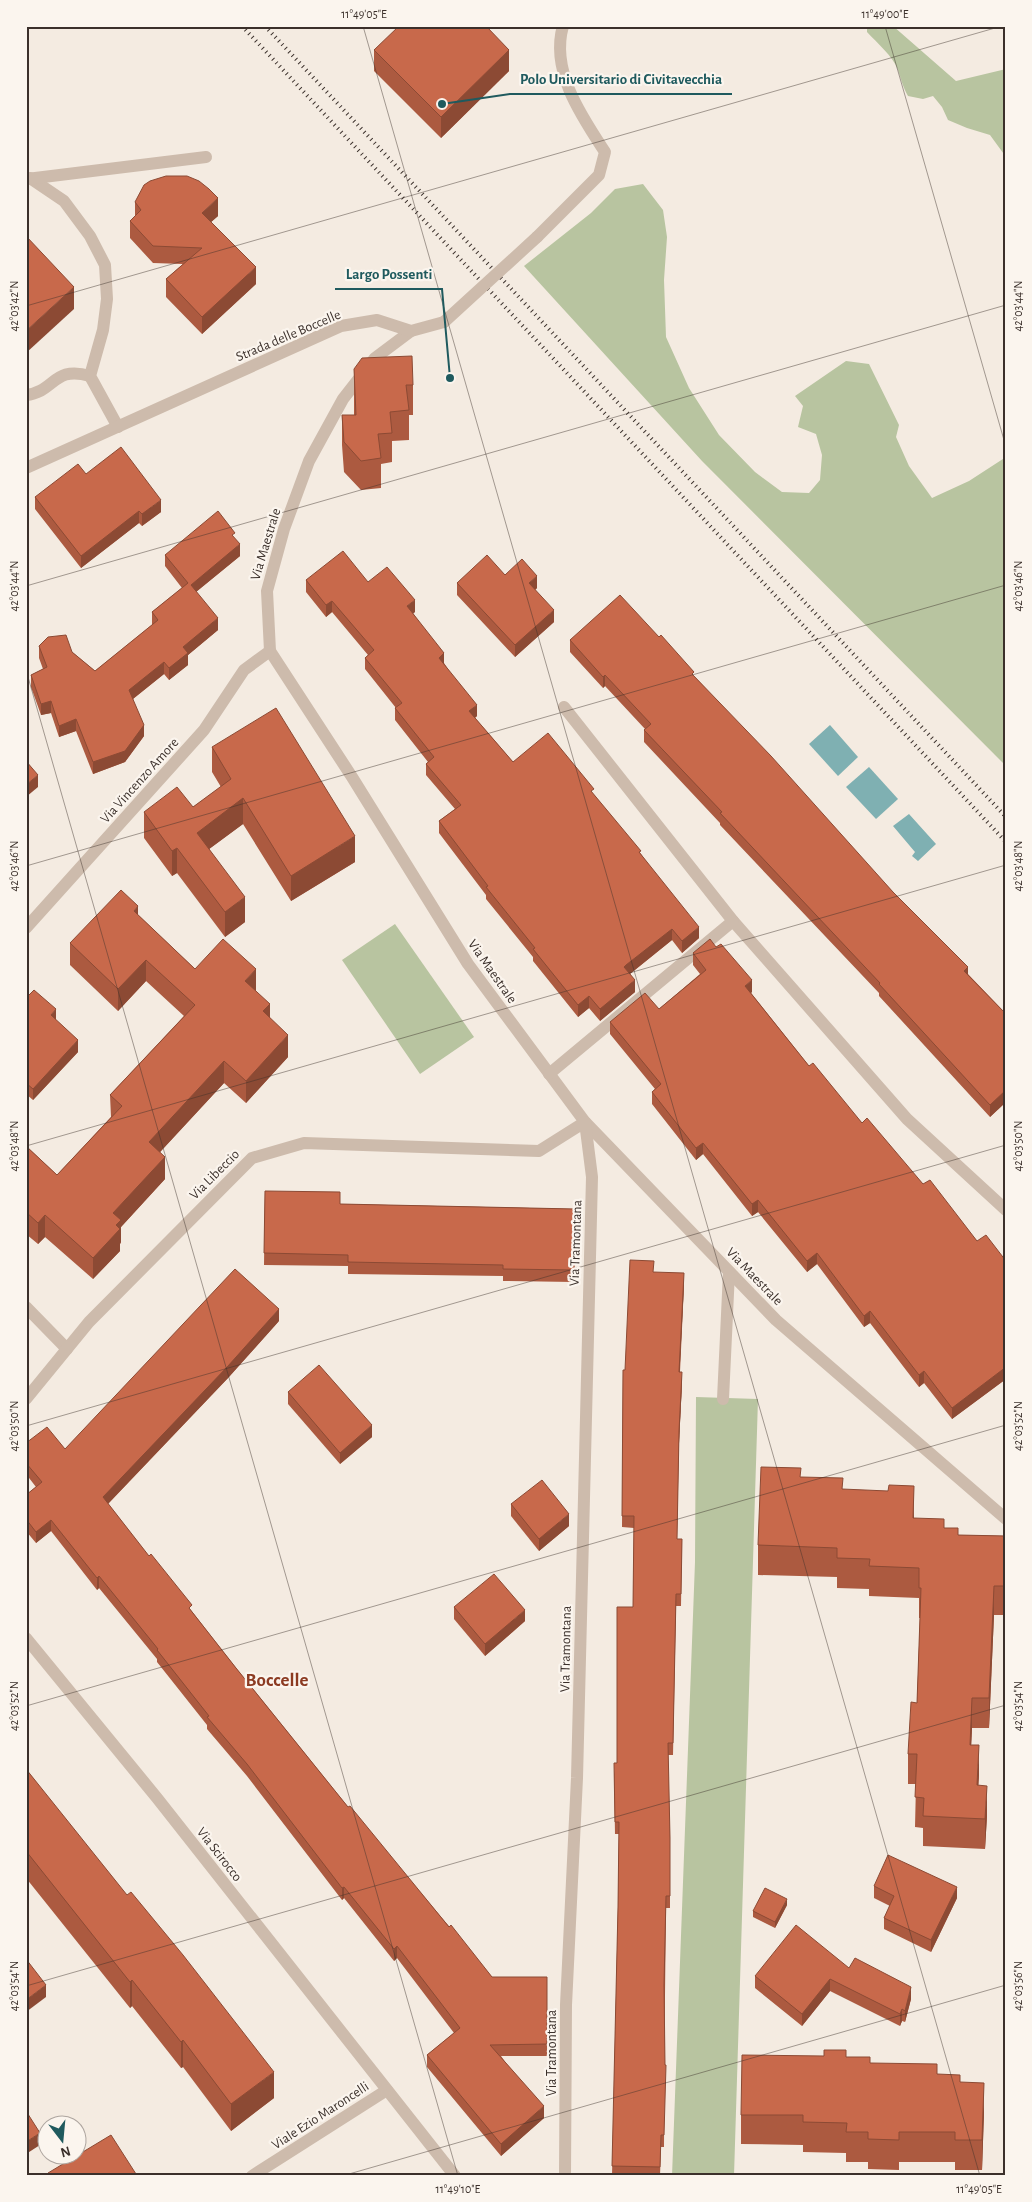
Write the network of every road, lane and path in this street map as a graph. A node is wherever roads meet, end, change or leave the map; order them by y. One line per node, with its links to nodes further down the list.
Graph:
1 (563, 26): 4 (street, bridge)
2 (206, 157): 3 (street)
3 (28, 178): 5 (street)
4 (411, 330): 7 (street, Strada delle Boccelle); 9 (street, Via Maestrale)
5 (90, 376): 6 (street); 7 (street)
6 (26, 395)
7 (118, 427): 8 (street, Strada delle Boccelle)
8 (26, 468)
9 (270, 651): 12 (street, Via Vincenzo Amore); 13 (street, Via Maestrale)
10 (564, 707): 11 (street)
11 (733, 921): 13 (street); 15 (street)
12 (26, 928)
13 (549, 1074): 14 (street, Via Maestrale)
14 (586, 1122): 16 (street, Via Maestrale); 18 (street, Via Libeccio); 26 (street, Via Tramontana)
15 (1006, 1210)
16 (729, 1272): 19 (street); 21 (street, Via Maestrale)
17 (26, 1307): 18 (street)
18 (67, 1348): 20 (street, Via Libeccio)
19 (722, 1398)
20 (26, 1399)
21 (1005, 1517)
22 (26, 1638): 23 (street, Via Scirocco)
23 (387, 2090): 24 (street, Viale Ezio Maroncelli); 25 (street, Viale Ezio Maroncelli)
24 (252, 2176)
25 (455, 2176)
26 (566, 2176)

